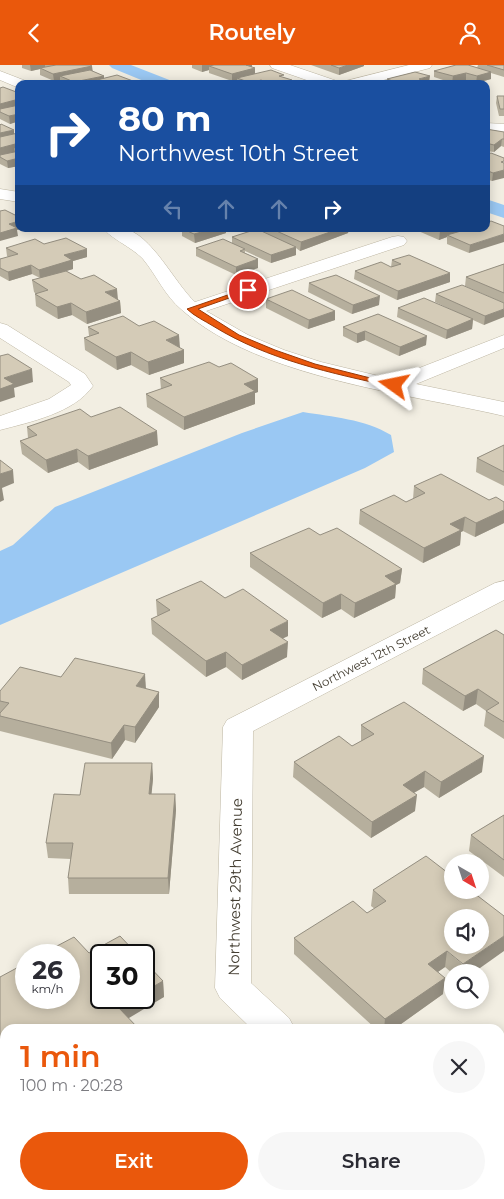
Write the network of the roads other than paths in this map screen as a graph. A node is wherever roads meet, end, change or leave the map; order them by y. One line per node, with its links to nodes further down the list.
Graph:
1 (277, 65): 4 (street)
2 (425, 65): 5 (street)
3 (0, 75): 6 (street)
4 (320, 80)
5 (367, 80)
6 (15, 81)
7 (490, 127): 8 (street)
8 (504, 128)
9 (0, 194): 10 (street)
10 (15, 196)
11 (118, 232): 13 (street)
12 (398, 241): 13 (street)
13 (192, 309): 16 (street)
14 (0, 329): 18 (street)
15 (504, 341): 16 (street)
16 (394, 385): 17 (street)
17 (504, 409)
18 (0, 423)
19 (504, 589): 20 (street, Northwest 12th Street)
20 (238, 727): 21 (street, Northwest 29th Avenue)
21 (271, 1024)

